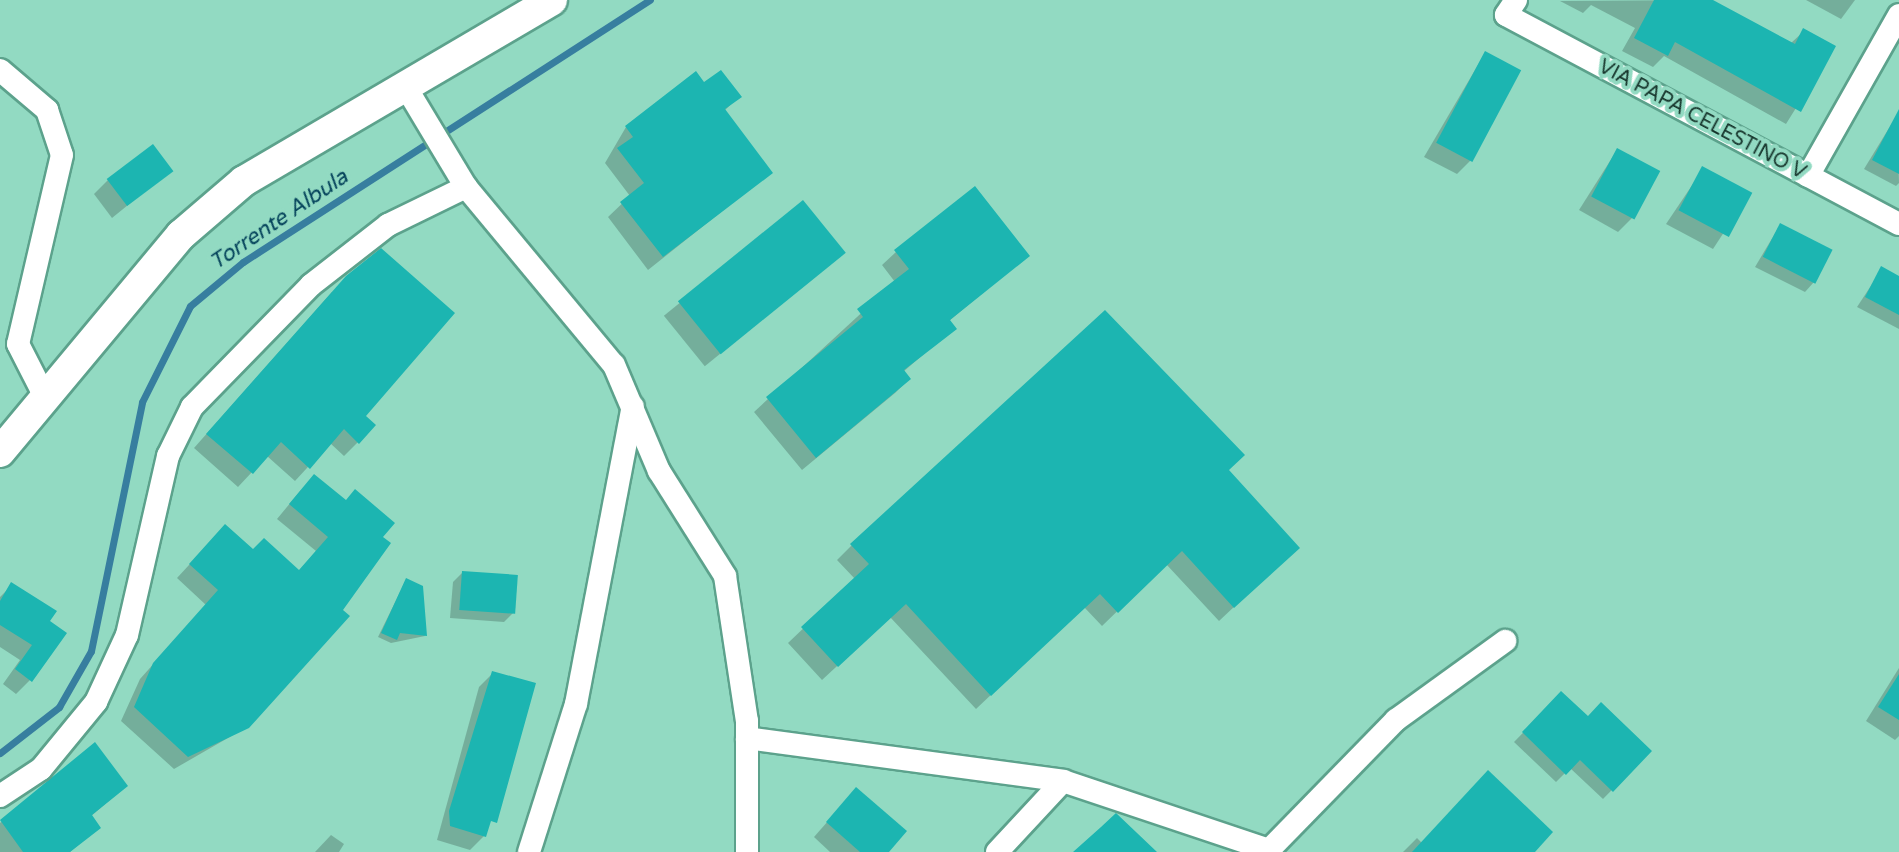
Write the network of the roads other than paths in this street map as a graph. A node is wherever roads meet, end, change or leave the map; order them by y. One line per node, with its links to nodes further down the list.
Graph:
1 (552, 0): 5 (main road)
2 (1511, 8): 6 (street, VIA PAPA CELESTINO V)
3 (1899, 15): 6 (street)
4 (0, 70): 9 (street)
5 (410, 94): 7 (street); 9 (main road)
6 (1808, 176): 8 (street, VIA PAPA CELESTINO V)
7 (461, 177): 10 (street); 15 (street)
8 (1899, 224)
9 (45, 397): 11 (main road)
10 (633, 406): 13 (street); 16 (street)
11 (0, 452)
12 (1505, 641): 14 (street)
13 (747, 738): 14 (street); 17 (street)
14 (1063, 781): 18 (street)
15 (0, 796)
16 (529, 852)
17 (747, 852)
18 (997, 852)

